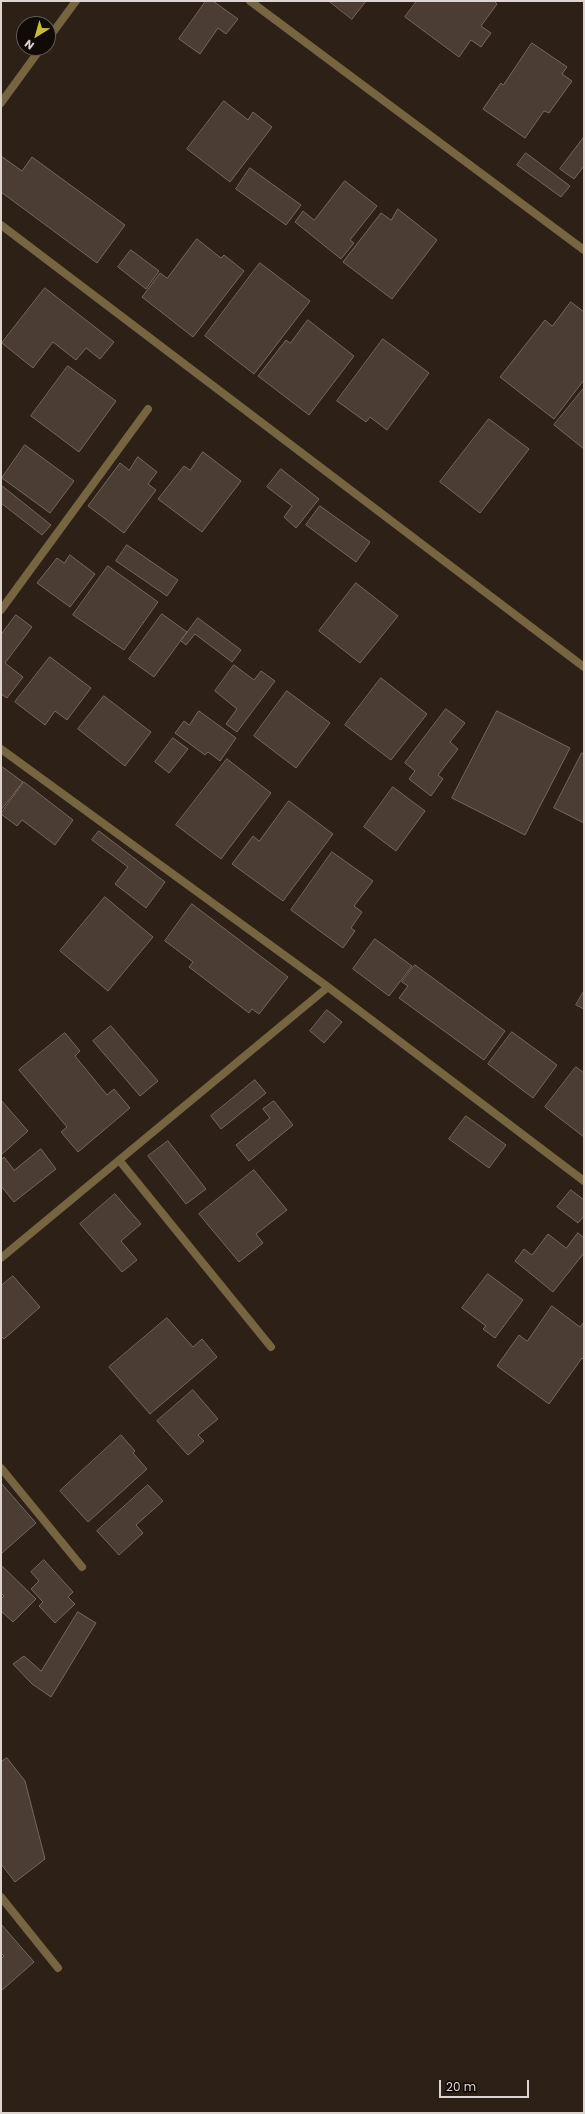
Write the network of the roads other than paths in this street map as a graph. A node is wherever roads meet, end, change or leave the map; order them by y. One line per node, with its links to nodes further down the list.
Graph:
1 (76, 1): 3 (street)
2 (250, 1): 7 (street)
3 (56, 28)
4 (35, 56): 5 (street)
5 (1, 103)
6 (1, 225): 10 (street)
7 (584, 250)
8 (148, 408): 9 (street)
9 (1, 610)
10 (584, 667)
11 (1, 749): 12 (street)
12 (328, 987): 13 (street); 14 (street)
13 (119, 1160): 15 (street); 16 (street)
14 (584, 1181)
15 (1, 1258)
16 (271, 1347)
17 (1, 1468): 18 (street)
18 (82, 1567)
19 (1, 1897): 20 (street)
20 (58, 1968)

